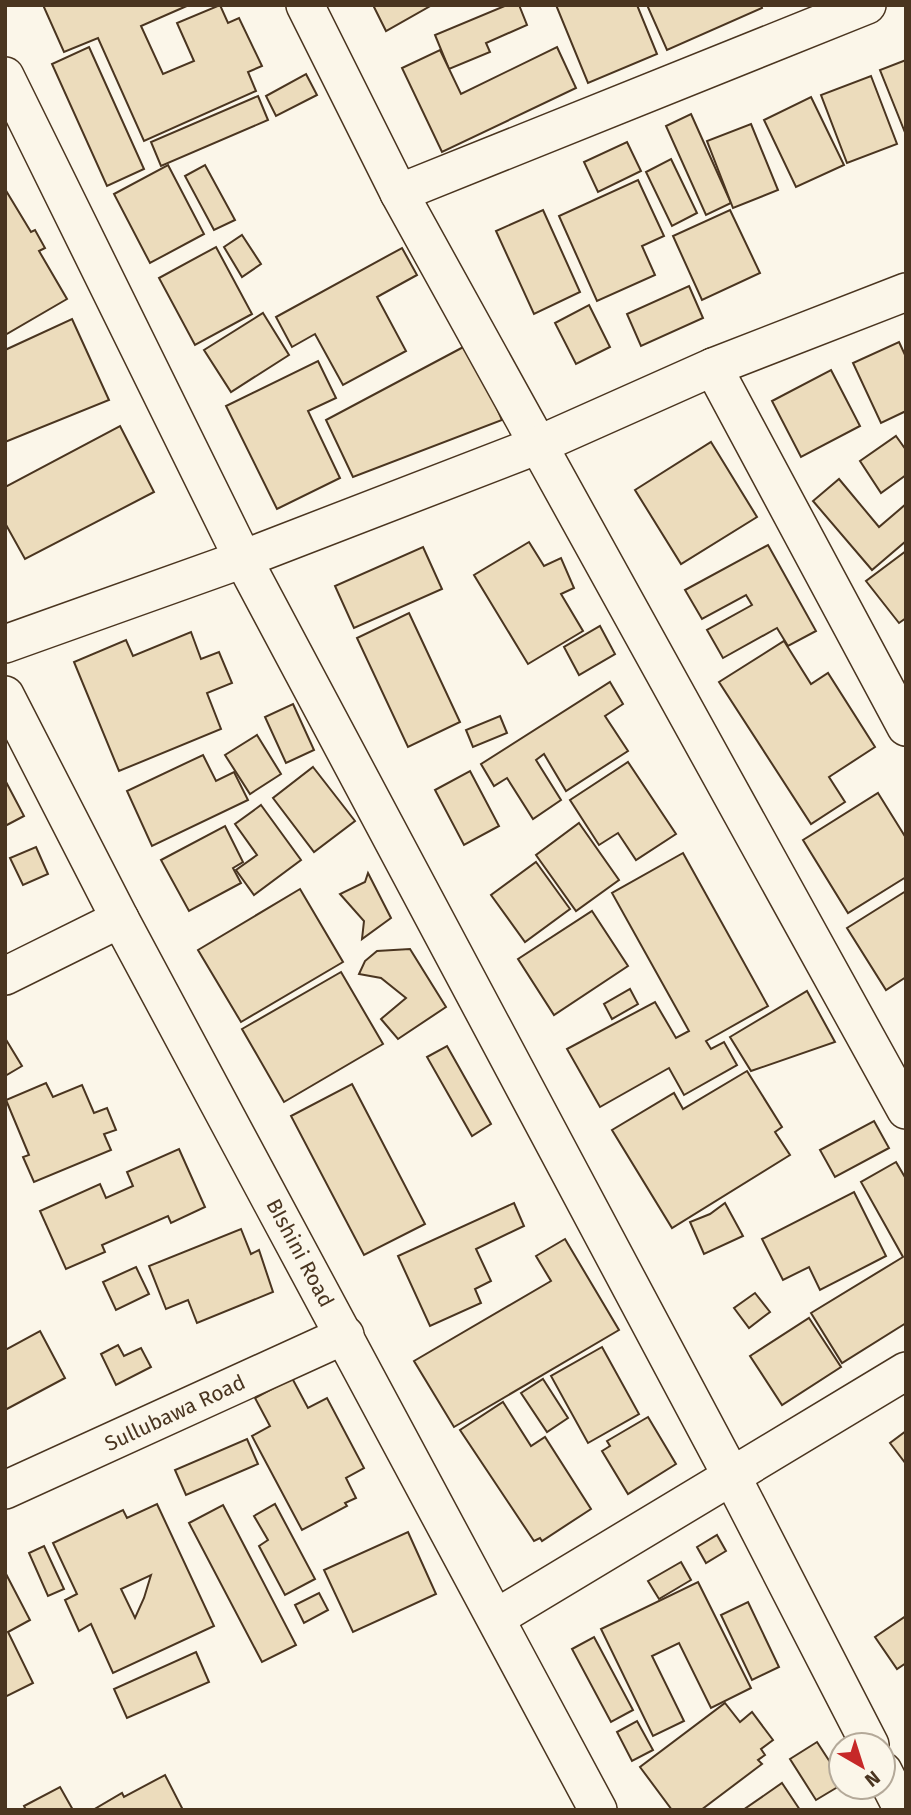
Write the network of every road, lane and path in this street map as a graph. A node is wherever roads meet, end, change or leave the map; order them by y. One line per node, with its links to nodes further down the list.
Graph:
1 (305, 5): 4 (street)
2 (867, 5): 4 (street)
3 (5, 76): 8 (street)
4 (399, 193): 7 (street)
5 (906, 292): 6 (street)
6 (713, 367): 7 (street); 11 (street)
7 (538, 445): 8 (street); 14 (street)
8 (243, 559): 9 (street); 17 (street)
9 (5, 644)
10 (5, 695): 12 (street, BIshini Road)
11 (906, 727)
12 (120, 919): 13 (street); 15 (street, BIshini Road)
13 (5, 976)
14 (906, 1110)
15 (345, 1335): 18 (street, Sullubawa Road); 19 (street, BIshini Road)
16 (906, 1371): 17 (street)
17 (731, 1475): 19 (street); 20 (street)
18 (5, 1490)
19 (496, 1618): 21 (street, BIshini Road)
20 (863, 1731)
21 (598, 1810)

